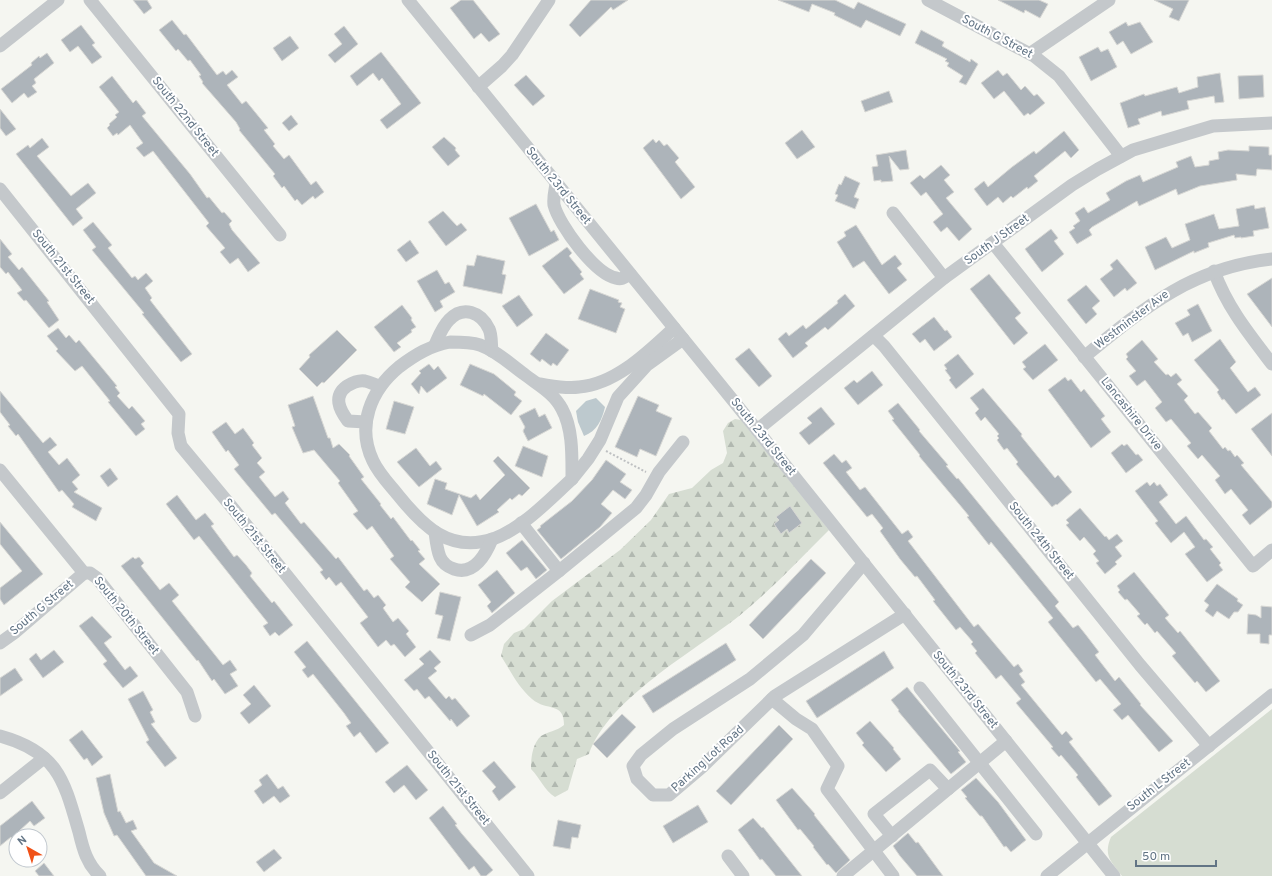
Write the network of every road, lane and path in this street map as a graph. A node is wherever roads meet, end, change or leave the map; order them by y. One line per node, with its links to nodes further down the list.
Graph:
1 (58, 0): 7 (street)
2 (90, 0): 15 (street, South 22nd Street)
3 (408, 0): 9 (street, South 23rd Street)
4 (549, 0): 9 (street)
5 (928, 0): 8 (street, South G Street)
6 (1109, 0): 8 (street)
7 (0, 46)
8 (1031, 53): 11 (street, South G Street)
9 (478, 87): 12 (street, South 23rd Street)
10 (1272, 122): 11 (street, South J Street)
11 (1121, 156): 16 (street, South J Street)
12 (556, 184): 19 (street, South 23rd Street); 19 (street)
13 (0, 189): 68 (street, South 21st Street)
14 (892, 212): 20 (street)
15 (280, 235)
16 (993, 243): 20 (street, South J Street); 26 (street, Lancashire Drive)
17 (1272, 259): 18 (street, Westminster Ave)
18 (1214, 271): 26 (street, Westminster Ave); 27 (street)
19 (630, 274): 21 (street, South 23rd Street)
20 (944, 278): 22 (street, South J Street)
21 (674, 328): 23 (street, South 23rd Street); 28 (street)
22 (872, 337): 35 (street, South J Street); 57 (street, South 24th Street)
23 (683, 339): 32 (street); 35 (street, South 23rd Street)
24 (435, 345): 25 (street); 25 (street); 30 (street)
25 (492, 350): 29 (street)
26 (1084, 356): 44 (street, Lancashire Drive)
27 (1272, 364)
28 (599, 383): 31 (street); 32 (street)
29 (539, 384): 31 (street); 33 (street)
30 (380, 386): 34 (street); 34 (street)
31 (580, 387): 33 (street)
32 (618, 397): 40 (street)
33 (562, 409): 40 (street)
34 (366, 422): 42 (street)
35 (757, 430): 45 (street, South 23rd Street)
36 (683, 442): 39 (street)
37 (605, 451): 39 (path)
38 (0, 470): 47 (street, South 20th Street)
39 (656, 478): 46 (street)
40 (572, 479): 41 (street)
41 (521, 523): 43 (street); 46 (street)
42 (435, 532): 43 (street); 43 (street)
43 (492, 539)
44 (1272, 550)
45 (864, 564): 48 (street, South 23rd Street); 53 (street, Parking Lot Road)
46 (559, 571): 49 (street)
47 (84, 573): 50 (street, South G Street); 54 (street, South 20th Street)
48 (905, 614): 53 (street, Parking Lot Road); 56 (street, South 23rd Street)
49 (472, 635)
50 (0, 643)
51 (920, 688): 59 (street)
52 (1272, 695): 57 (street, South L Street)
53 (772, 699): 65 (street)
54 (195, 716)
55 (0, 736): 58 (street)
56 (1006, 741): 59 (street); 64 (street, South 23rd Street)
57 (1209, 746): 64 (street, South L Street)
58 (44, 758): 61 (street); 67 (street)
59 (979, 763): 60 (street); 62 (street)
60 (948, 789): 63 (street); 63 (street)
61 (0, 793)
62 (1036, 834)
63 (892, 836): 65 (street)
64 (1087, 843): 72 (street, South L Street); 73 (street, South 23rd Street)
65 (873, 852): 70 (street); 71 (street)
66 (728, 856): 69 (street)
67 (100, 876)
68 (528, 876)
69 (743, 876)
70 (843, 876)
71 (893, 876)
72 (1047, 876)
73 (1114, 876)

